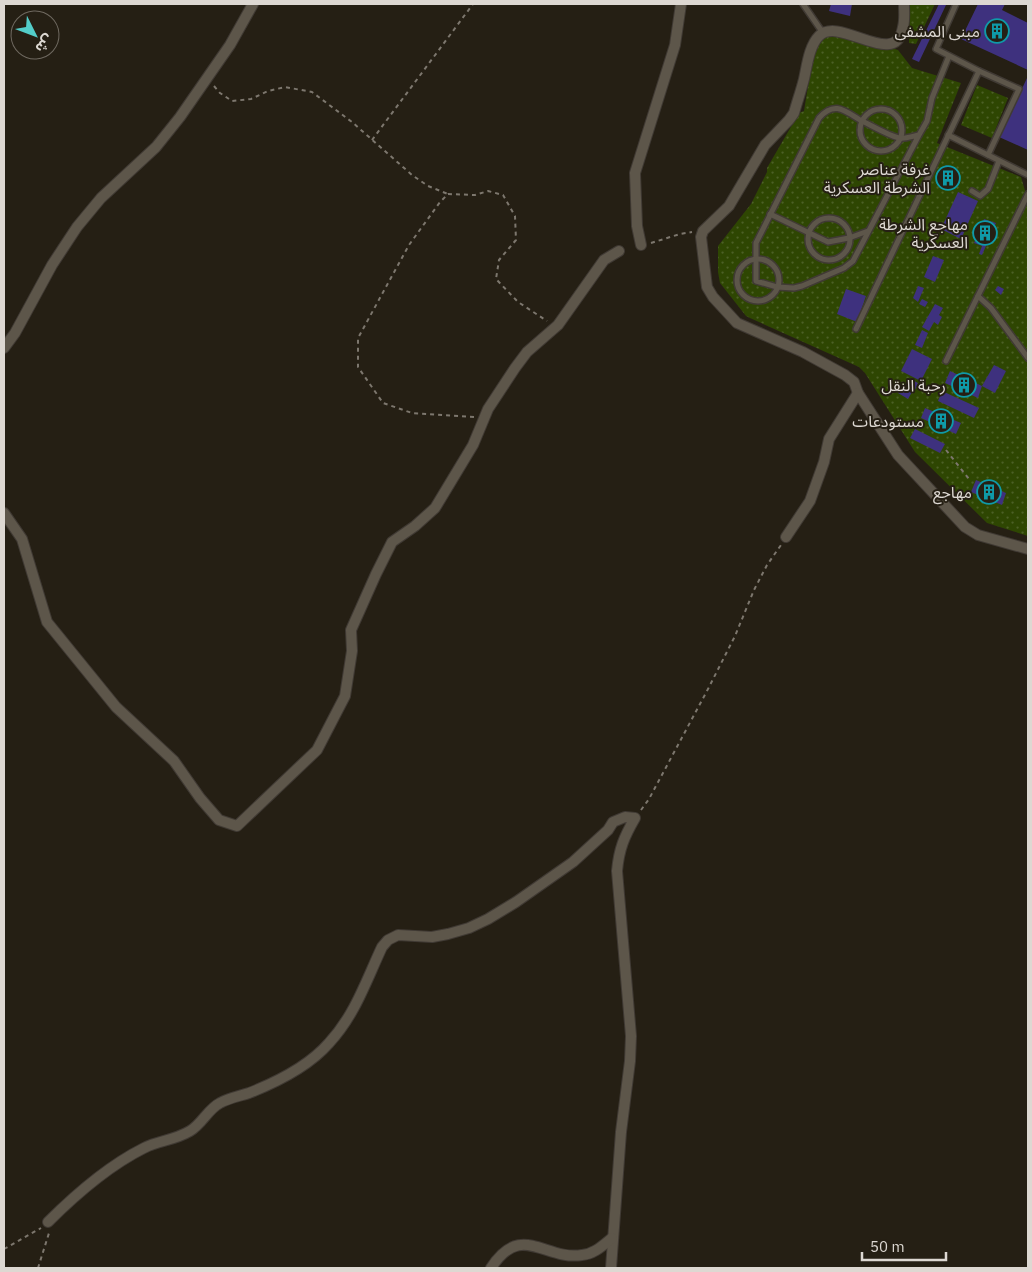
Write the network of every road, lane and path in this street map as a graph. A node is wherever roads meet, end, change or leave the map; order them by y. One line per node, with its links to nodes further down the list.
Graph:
1 (253, 4): 10 (street)
2 (473, 4): 15 (path)
3 (681, 4): 27 (street)
4 (803, 4): 7 (lane)
5 (904, 4): 7 (street)
6 (956, 4): 8 (lane)
7 (823, 33): 23 (street)
8 (949, 56): 9 (lane); 12 (lane)
9 (979, 71): 13 (lane); 16 (lane)
10 (207, 79): 15 (path); 34 (street)
11 (862, 121): 14 (lane); 14 (lane); 14 (lane); 22 (lane)
12 (919, 135): 14 (lane); 24 (lane)
13 (948, 135): 16 (lane); 33 (lane)
14 (900, 138)
15 (372, 140): 20 (path)
16 (988, 155): 17 (lane)
17 (999, 161): 18 (lane); 19 (lane)
18 (1028, 175)
19 (972, 191)
20 (448, 194): 32 (path); 38 (path)
21 (1028, 194): 31 (lane)
22 (770, 214): 25 (lane); 29 (lane)
23 (703, 231): 27 (path); 37 (street)
24 (869, 231): 26 (lane); 30 (lane)
25 (810, 233): 26 (lane); 26 (lane); 26 (lane)
26 (851, 238)
27 (641, 246)
28 (620, 251): 32 (street)
29 (756, 259): 30 (lane); 30 (lane); 30 (lane)
30 (778, 287)
31 (978, 296): 35 (lane); 36 (lane)
32 (556, 327): 38 (street)
33 (856, 329)
34 (4, 348)
35 (1028, 358)
36 (946, 361)
37 (858, 393): 42 (street); 43 (street)
38 (484, 417): 41 (street)
39 (946, 450): 40 (path)
40 (969, 479)
41 (4, 513)
42 (786, 537): 44 (path)
43 (1028, 549)
44 (635, 818): 45 (street); 46 (street)
45 (48, 1222): 47 (path); 48 (path)
46 (612, 1238): 49 (street); 50 (street)
47 (4, 1249)
48 (38, 1268)
49 (491, 1268)
50 (611, 1268)

